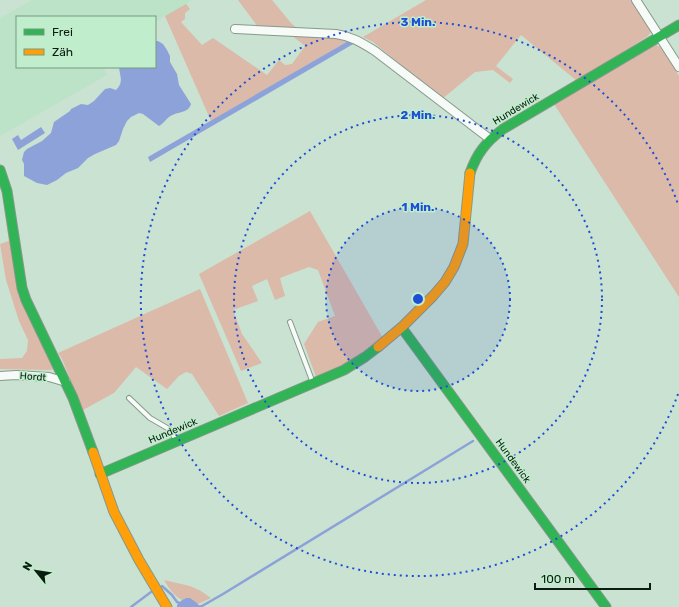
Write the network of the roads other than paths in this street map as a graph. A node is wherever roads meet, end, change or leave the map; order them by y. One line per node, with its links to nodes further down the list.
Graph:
1 (636, 0): 4 (street)
2 (679, 25): 4 (street, Hundewick)
3 (235, 29): 6 (street)
4 (660, 37): 5 (street); 6 (street, Hundewick)
5 (679, 67)
6 (490, 139): 9 (street, Hundewick)
7 (0, 170): 11 (street)
8 (290, 322): 12 (lane)
9 (402, 328): 12 (street, Hundewick); 17 (street, Hundewick)
10 (0, 376): 11 (street, Hordt)
11 (66, 382): 15 (street)
12 (314, 383): 14 (street, Hundewick)
13 (129, 398): 14 (lane)
14 (177, 441): 15 (street, Hundewick)
15 (100, 474): 16 (street)
16 (167, 607)
17 (606, 607)

